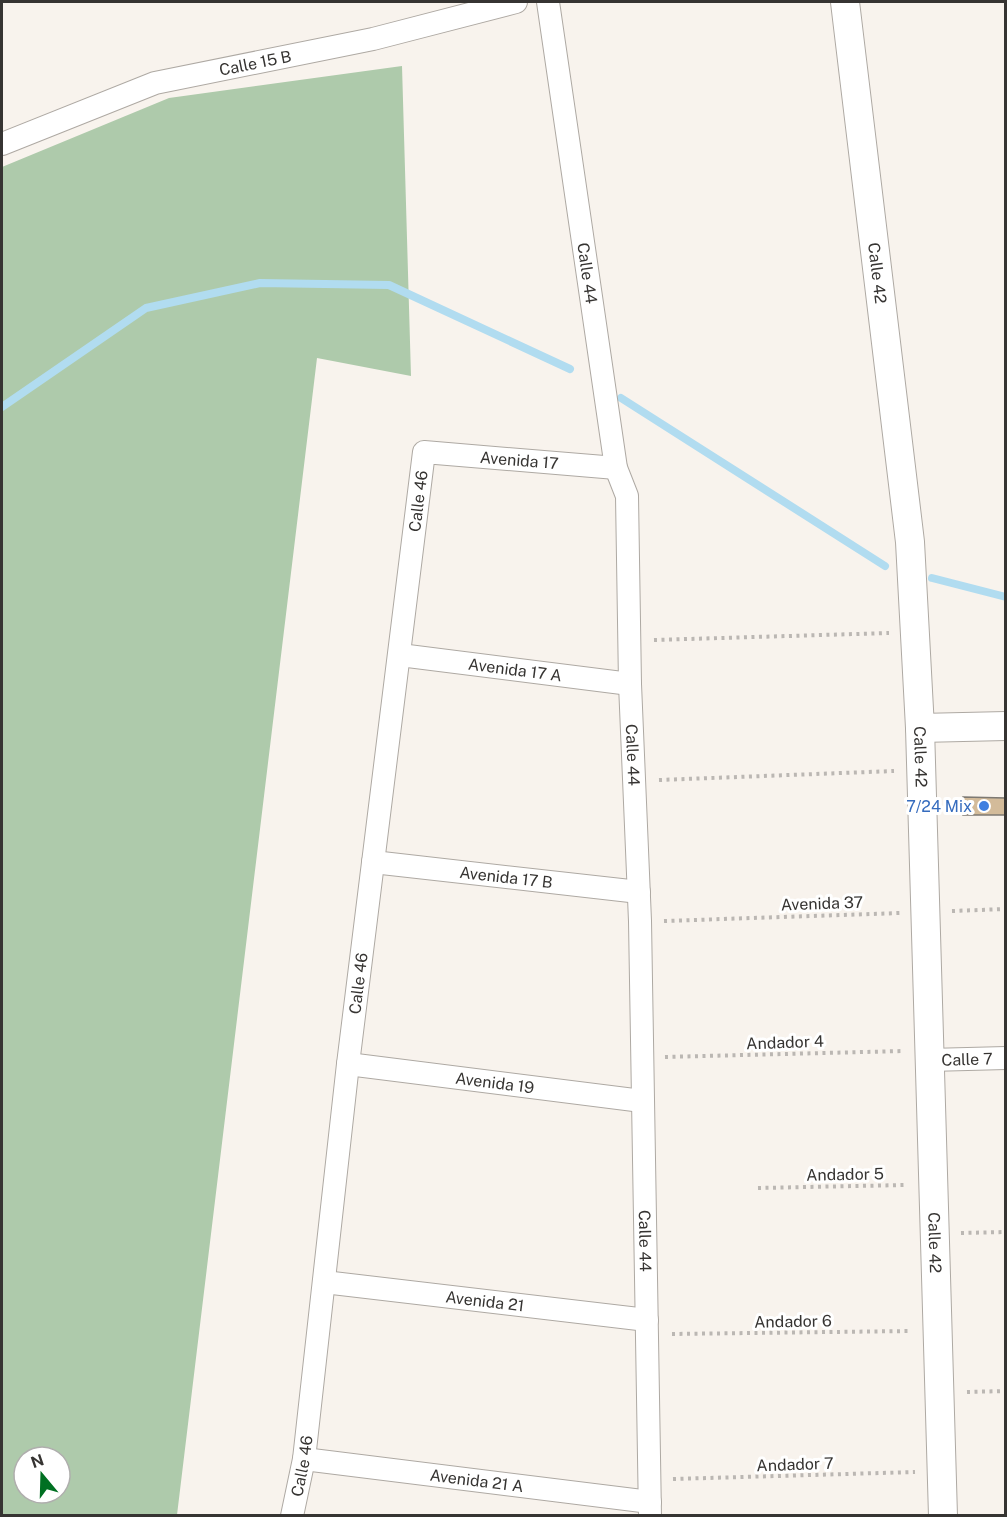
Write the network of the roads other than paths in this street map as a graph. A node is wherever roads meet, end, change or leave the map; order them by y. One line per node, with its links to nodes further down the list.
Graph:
1 (516, 2): 4 (street, Calle 15 B)
2 (548, 2): 6 (street, Calle 44)
3 (845, 2): 10 (street, Calle 42)
4 (2, 144)
5 (424, 452): 6 (street, Avenida 17); 7 (street, Calle 46)
6 (616, 468): 8 (street, Calle 44)
7 (400, 655): 8 (street, Avenida 17 A); 11 (street, Calle 46)
8 (630, 684): 12 (street, Calle 44)
9 (1005, 726): 10 (street)
10 (920, 728): 13 (street, Calle 42)
11 (373, 862): 12 (street, Avenida 17 B); 15 (street, Calle 46)
12 (639, 892): 16 (street, Calle 44)
13 (928, 1055): 14 (street, Calle 7); 22 (street, Calle 42)
14 (1005, 1058)
15 (348, 1064): 16 (street, Avenida 19); 17 (street, Calle 46)
16 (642, 1101): 18 (street, Calle 44)
17 (324, 1282): 18 (street, Avenida 21); 19 (street, Calle 46)
18 (647, 1327): 20 (street, Calle 44)
19 (304, 1459): 20 (street, Avenida 21 A); 21 (street, Calle 46)
20 (650, 1499)
21 (292, 1515)
22 (944, 1515)

